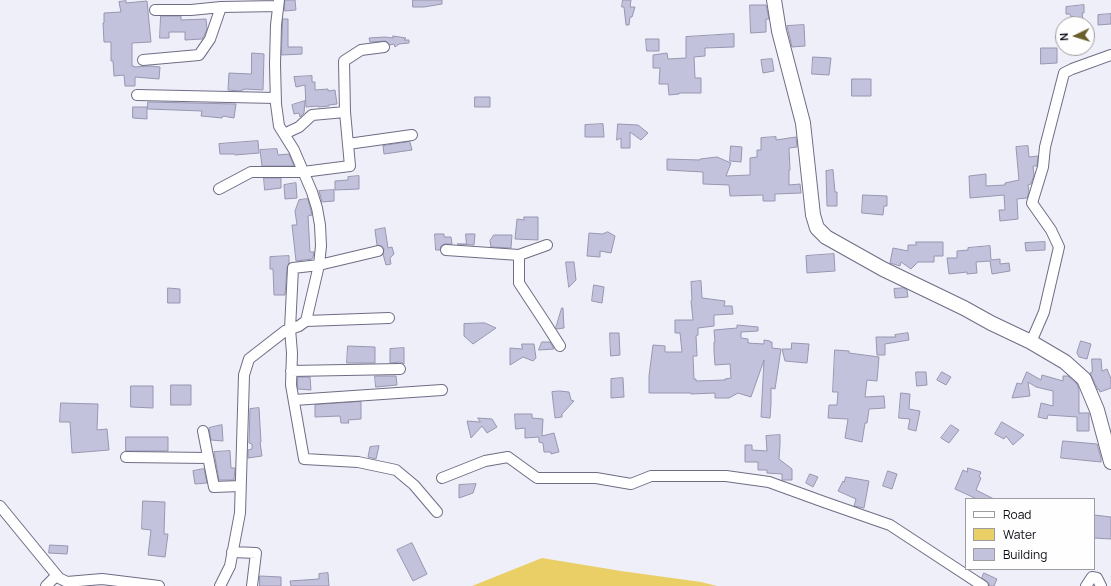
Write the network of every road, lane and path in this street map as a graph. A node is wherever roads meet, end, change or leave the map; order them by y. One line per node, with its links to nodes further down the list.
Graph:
1 (774, 0): 24 (main road)
2 (279, 3): 3 (street); 9 (street)
3 (222, 7): 4 (street); 7 (street)
4 (155, 10)
5 (384, 47): 10 (street)
6 (1111, 55): 24 (street)
7 (143, 60)
8 (138, 95): 9 (street)
9 (276, 98): 11 (street)
10 (346, 112): 11 (street); 13 (street)
11 (284, 134): 14 (street)
12 (412, 135): 13 (street)
13 (348, 144): 14 (street)
14 (303, 172): 15 (street); 20 (street)
15 (219, 190)
16 (546, 245): 19 (street)
17 (446, 250): 19 (street)
18 (378, 251): 20 (street)
19 (519, 256): 25 (street)
20 (319, 265): 22 (street); 23 (street)
21 (389, 318): 22 (street)
22 (306, 321): 23 (street)
23 (288, 330): 27 (street); 35 (street)
24 (1031, 342): 33 (main road)
25 (560, 346)
26 (400, 369): 27 (street)
27 (291, 371): 29 (street)
28 (442, 390): 29 (street)
29 (294, 400): 37 (street)
30 (203, 431): 32 (street)
31 (126, 457): 32 (street)
32 (208, 458): 35 (street)
33 (1111, 462)
34 (442, 478): 44 (street)
35 (240, 486): 38 (street)
36 (0, 506): 39 (street)
37 (437, 512)
38 (232, 552): 42 (street); 43 (street)
39 (56, 576): 40 (street); 41 (street)
40 (46, 586)
41 (159, 586)
42 (220, 586)
43 (252, 586)
44 (983, 586)
45 (1086, 586): 46 (street)
46 (1102, 586)

